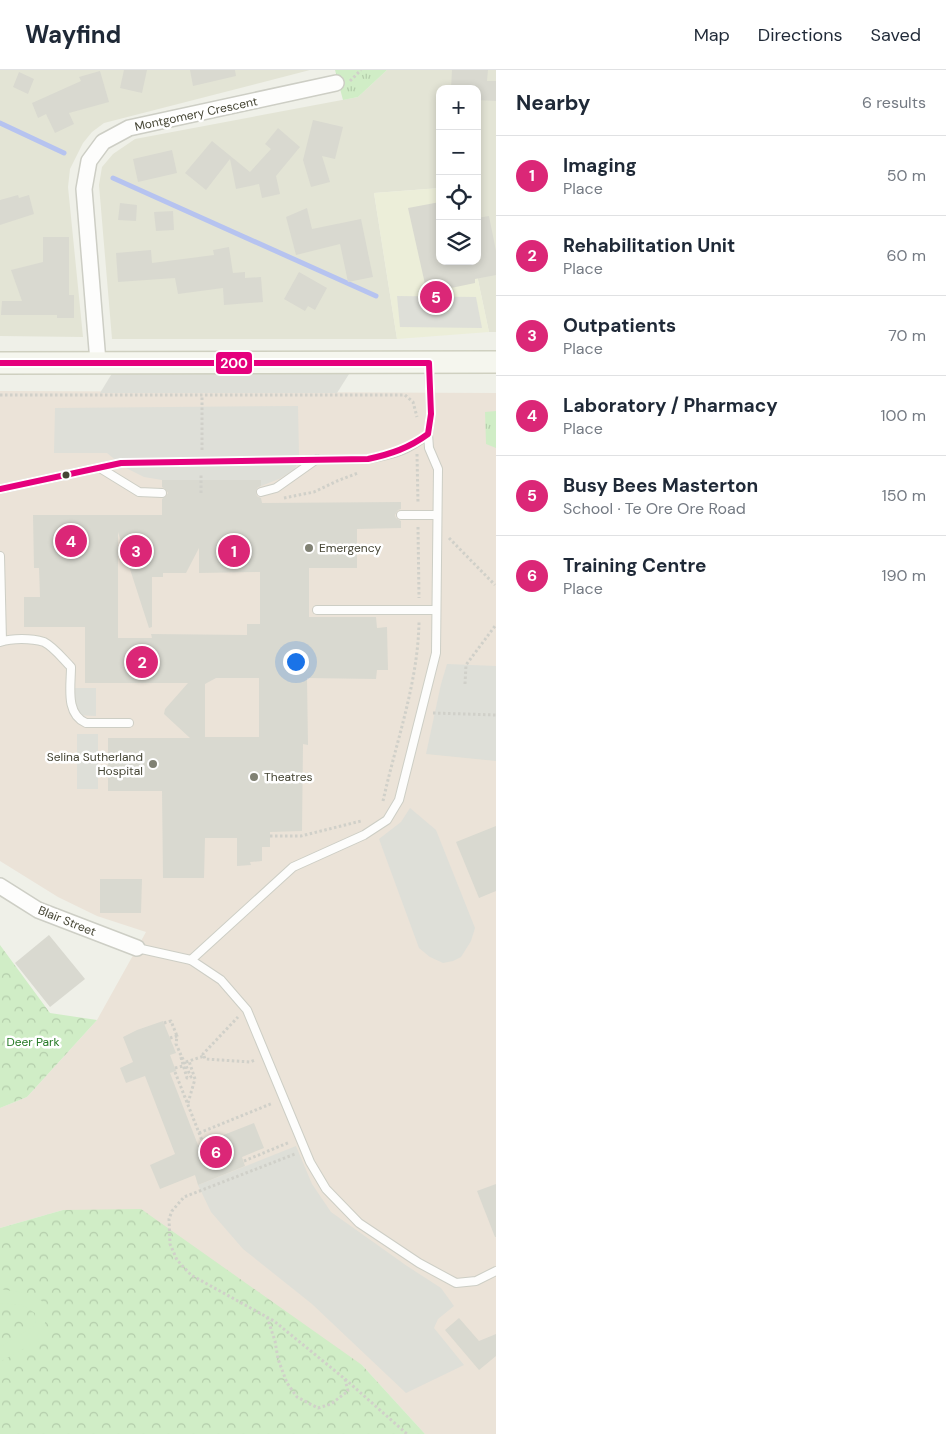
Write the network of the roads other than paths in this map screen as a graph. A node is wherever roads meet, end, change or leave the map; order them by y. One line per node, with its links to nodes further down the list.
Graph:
1 (336, 83): 2 (street, Montgomery Crescent)
2 (98, 362): 4 (main road); 5 (main road)
3 (496, 362): 5 (main road)
4 (0, 363)
5 (429, 363): 6 (lane)
6 (428, 434): 7 (lane); 13 (lane)
7 (317, 459): 8 (lane); 10 (lane)
8 (100, 468): 9 (lane); 11 (lane)
9 (0, 489)
10 (261, 492)
11 (162, 493)
12 (401, 515): 13 (lane)
13 (436, 515): 16 (lane)
14 (0, 556): 17 (lane)
15 (317, 610): 16 (lane)
16 (436, 610): 21 (lane)
17 (1, 642): 18 (lane)
18 (129, 723)
19 (0, 886): 20 (street, Blair Street)
20 (137, 948): 21 (lane)
21 (191, 960): 22 (lane)
22 (496, 1271)

